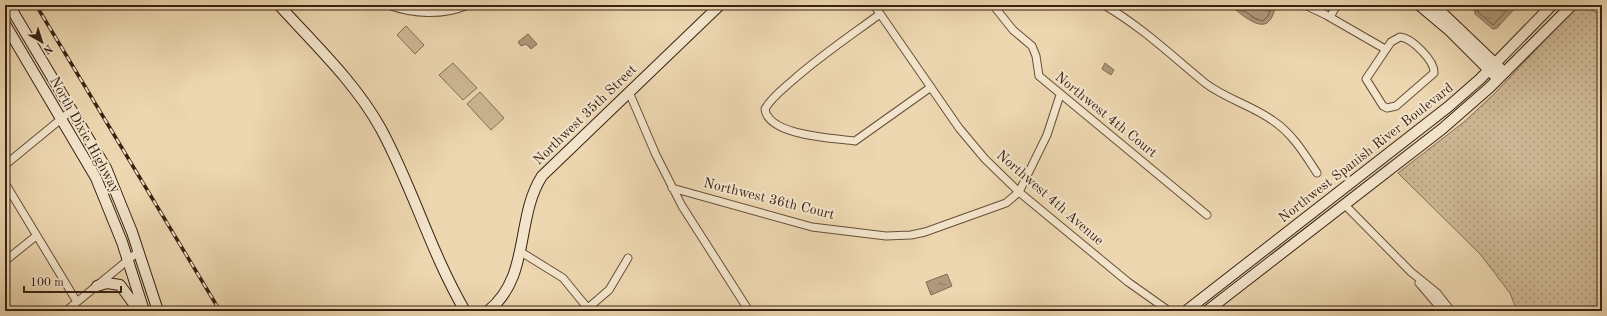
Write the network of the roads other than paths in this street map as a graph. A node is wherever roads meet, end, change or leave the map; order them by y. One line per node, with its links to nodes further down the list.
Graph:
1 (9, 5): 24 (main road, North Dixie Highway)
2 (279, 5): 49 (main road)
3 (388, 5): 4 (street)
4 (468, 5)
5 (720, 5): 22 (main road, Northwest 35th Street)
6 (874, 5): 15 (street, Northwest 4th Avenue)
7 (993, 5): 23 (street, Northwest 4th Court)
8 (1104, 5): 28 (street)
9 (1305, 5): 16 (street)
10 (1337, 5): 16 (street)
11 (1420, 5): 19 (main road)
12 (1434, 5): 19 (main road)
13 (1552, 5): 19 (main road, Northwest Spanish River Boulevard)
14 (1572, 5): 20 (main road, Northwest Spanish River Boulevard)
15 (880, 14): 21 (street, Northwest 4th Avenue); 21 (street)
16 (1330, 17): 18 (street)
17 (5, 24): 25 (main road, North Dixie Highway)
18 (1385, 50): 18 (street)
19 (1492, 67): 20 (main road); 26 (main road, Northwest Spanish River Boulevard)
20 (1501, 76): 32 (main road, Northwest Spanish River Boulevard)
21 (931, 87): 31 (street, Northwest 4th Avenue)
22 (628, 92): 30 (street); 36 (main road, Northwest 35th Street)
23 (1060, 95): 31 (street); 33 (street, Northwest 4th Court)
24 (72, 110): 25 (street); 35 (main road, North Dixie Highway)
25 (61, 119): 27 (street); 38 (main road, North Dixie Highway)
26 (1392, 152): 32 (main road); 54 (main road, Northwest Spanish River Boulevard)
27 (5, 165)
28 (1317, 173)
29 (5, 183): 34 (street)
30 (672, 188): 31 (street, Northwest 36th Court); 51 (street)
31 (1019, 192): 42 (street, Northwest 4th Avenue)
32 (1345, 205): 40 (street); 55 (main road, Northwest Spanish River Boulevard)
33 (1207, 215)
34 (36, 236): 39 (street); 43 (street)
35 (139, 251): 38 (street); 48 (main road, North Dixie Highway)
36 (521, 252): 44 (street); 50 (main road, Northwest 35th Street)
37 (628, 258): 44 (street)
38 (128, 260): 41 (street); 47 (main road, North Dixie Highway)
39 (5, 261)
40 (1411, 272): 56 (street); 57 (street)
41 (97, 286): 43 (street); 46 (main road)
42 (1153, 300): 52 (street, Northwest 4th Avenue); 53 (street, Northwest 4th Avenue)
43 (77, 302): 45 (street)
44 (589, 309)
45 (66, 311)
46 (139, 311)
47 (144, 311)
48 (158, 311)
49 (465, 311)
50 (488, 311)
51 (749, 311)
52 (1160, 311)
53 (1169, 311)
54 (1186, 311)
55 (1207, 311)
56 (1443, 311)
57 (1450, 311)

